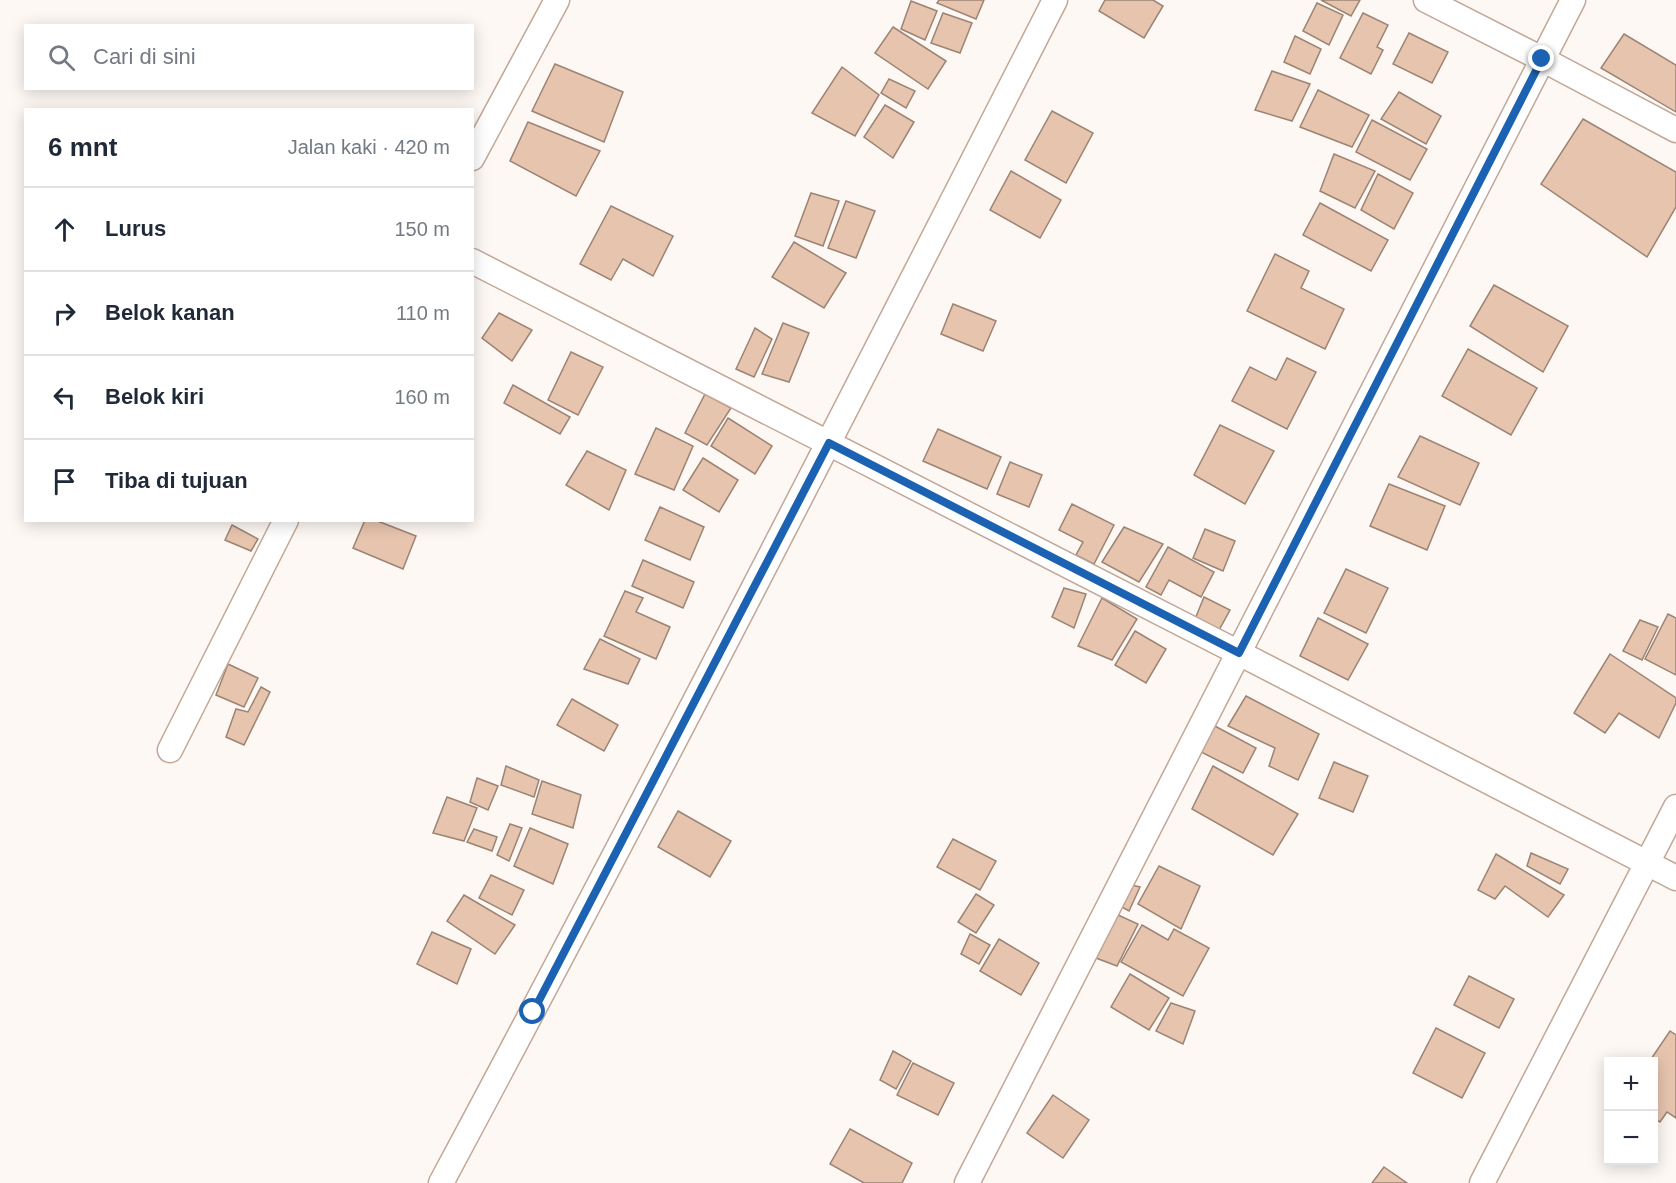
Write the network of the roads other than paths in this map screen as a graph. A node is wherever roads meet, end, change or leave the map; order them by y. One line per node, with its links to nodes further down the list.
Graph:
1 (557, 0): 7 (street)
2 (1056, 0): 9 (street)
3 (1425, 0): 5 (street)
4 (1573, 0): 5 (street)
5 (1542, 59): 6 (street); 11 (street)
6 (1676, 130)
7 (474, 154)
8 (474, 262): 9 (street)
9 (829, 443): 11 (street); 16 (street)
10 (285, 522): 12 (street)
11 (1239, 653): 14 (street); 17 (street)
12 (170, 750)
13 (1676, 807): 14 (street)
14 (1647, 862): 15 (street); 18 (street)
15 (1676, 878)
16 (441, 1183)
17 (967, 1183)
18 (1482, 1183)

